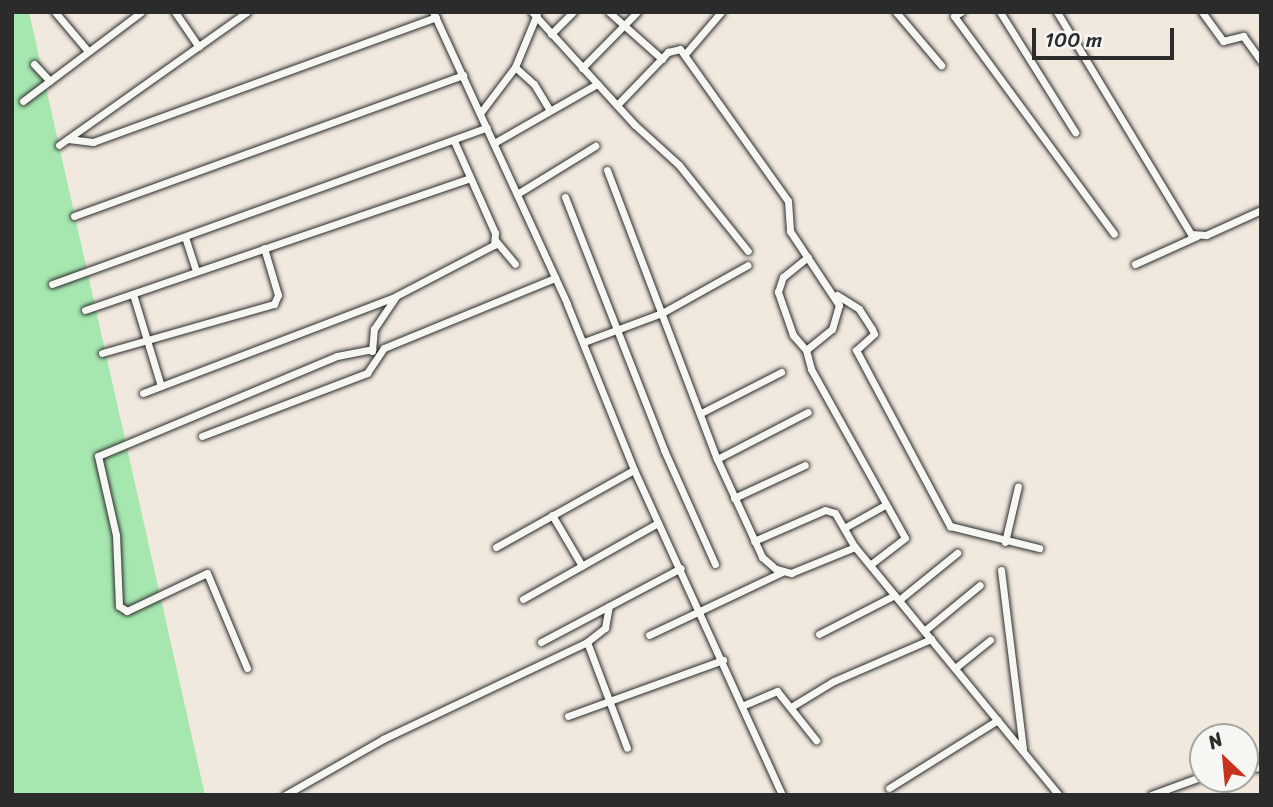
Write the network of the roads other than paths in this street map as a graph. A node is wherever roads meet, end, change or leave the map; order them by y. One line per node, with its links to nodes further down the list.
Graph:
1 (55, 12): 19 (street)
2 (141, 12): 19 (street)
3 (175, 12): 18 (street)
4 (247, 12): 18 (street)
5 (573, 12): 17 (street)
6 (609, 12): 16 (street)
7 (637, 12): 16 (street)
8 (721, 12): 20 (street)
9 (896, 12): 24 (street)
10 (961, 12): 47 (street)
11 (1000, 12): 35 (street)
12 (1057, 12): 48 (street)
13 (1202, 12): 22 (street)
14 (535, 14): 17 (street); 25 (street)
15 (434, 15): 27 (street); 36 (street)
16 (624, 25): 21 (street); 26 (street)
17 (551, 34): 26 (street)
18 (199, 47): 36 (street)
19 (88, 51): 28 (street)
20 (686, 53): 21 (street); 53 (street)
21 (662, 59): 31 (street)
22 (1261, 61)
23 (34, 64): 28 (street)
24 (941, 65)
25 (515, 67): 32 (street); 33 (street)
26 (582, 68): 29 (street)
27 (463, 75): 33 (street); 46 (street)
28 (50, 81): 30 (street)
29 (597, 84): 31 (street); 32 (street)
30 (23, 101)
31 (617, 105): 52 (street)
32 (550, 111): 38 (street)
33 (481, 112): 34 (street)
34 (487, 127): 37 (street); 38 (street)
35 (1075, 132)
36 (68, 139): 39 (street)
37 (454, 141): 42 (street); 49 (street)
38 (494, 142): 43 (street)
39 (58, 145)
40 (595, 146): 43 (street)
41 (607, 170): 64 (street)
42 (470, 178): 50 (street); 51 (street)
43 (517, 194): 58 (street)
44 (565, 197): 65 (street)
45 (1261, 210): 48 (street)
46 (74, 216)
47 (1114, 234)
48 (1197, 236): 55 (street)
49 (185, 237): 57 (street); 59 (street)
50 (495, 240): 54 (street); 62 (street)
51 (264, 248): 57 (street); 66 (street)
52 (748, 251)
53 (808, 257): 61 (street); 69 (street)
54 (515, 264)
55 (1135, 264)
56 (748, 265): 64 (street)
57 (196, 271): 60 (street)
58 (555, 278): 67 (street); 71 (street)
59 (52, 284)
60 (133, 294): 63 (street); 66 (street)
61 (836, 295): 69 (street); 88 (street)
62 (396, 296): 68 (street); 73 (street)
63 (85, 310)
64 (662, 313): 65 (street); 76 (street)
65 (618, 330): 67 (street); 93 (street)
66 (147, 340): 70 (street); 73 (street)
67 (584, 342): 80 (street)
68 (372, 349): 71 (street); 112 (street)
69 (806, 350): 83 (street)
70 (102, 353)
71 (373, 358): 77 (street)
72 (781, 372): 76 (street)
73 (161, 386): 74 (street)
74 (144, 393)
75 (808, 412): 78 (street)
76 (701, 413): 78 (street)
77 (202, 436)
78 (717, 458): 82 (street)
79 (805, 466): 82 (street)
80 (634, 470): 84 (street); 85 (street)
81 (1018, 486): 88 (street)
82 (734, 498): 87 (street)
83 (885, 505): 86 (street); 94 (street)
84 (552, 515): 89 (street); 95 (street)
85 (658, 523): 95 (street); 96 (street)
86 (844, 528): 87 (street); 90 (street)
87 (754, 541): 98 (street)
88 (1005, 541): 91 (street)
89 (496, 547)
90 (855, 547): 94 (street); 98 (street)
91 (1039, 548)
92 (957, 553): 100 (street)
93 (715, 564)
94 (870, 565): 100 (street)
95 (582, 566): 101 (street)
96 (681, 568): 102 (street); 103 (street)
97 (1001, 570): 121 (street)
98 (782, 572): 103 (street)
99 (980, 585): 104 (street)
100 (897, 597): 104 (street); 105 (street)
101 (523, 599)
102 (608, 606): 109 (street); 110 (street)
103 (701, 612): 106 (street); 111 (street)
104 (924, 631): 107 (street)
105 (819, 634)
106 (649, 635)
107 (931, 639): 113 (street); 116 (street)
108 (990, 640): 113 (street)
109 (541, 642)
110 (587, 642): 114 (street); 124 (street)
111 (723, 660): 114 (street); 115 (street)
112 (247, 668)
113 (955, 668): 118 (street)
114 (612, 701): 117 (street); 120 (street)
115 (744, 705): 116 (street); 125 (street)
116 (791, 707): 119 (street)
117 (568, 716)
118 (998, 720): 121 (street); 123 (street)
119 (816, 740)
120 (627, 748)
121 (1023, 750): 126 (street)
122 (1189, 781): 127 (street)
123 (889, 788)
124 (289, 794)
125 (782, 795)
126 (1059, 795)
127 (1151, 795)

